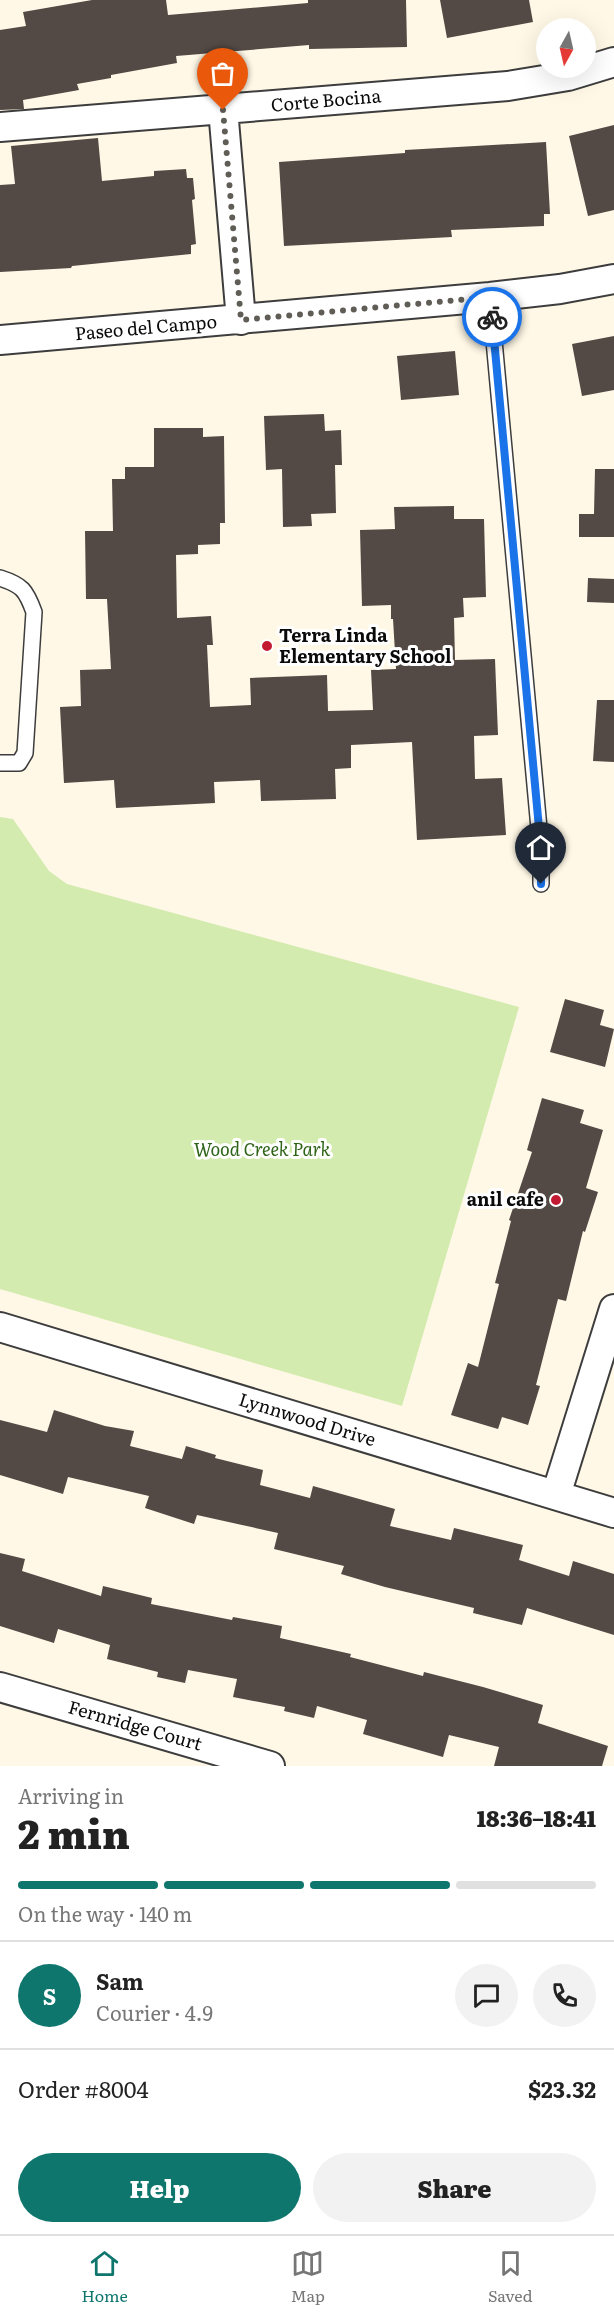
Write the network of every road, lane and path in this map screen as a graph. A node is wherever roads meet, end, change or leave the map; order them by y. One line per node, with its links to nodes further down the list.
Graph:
1 (614, 62): 2 (street, Corte Bocina)
2 (223, 110): 3 (street, Corte Bocina); 6 (street)
3 (0, 127)
4 (614, 279): 5 (street, Paseo del Campo)
5 (490, 297): 6 (street, Paseo del Campo); 10 (lane)
6 (241, 320): 7 (street, Paseo del Campo)
7 (0, 340)
8 (0, 578): 9 (lane)
9 (0, 762)
10 (541, 884)
11 (614, 1309): 13 (street)
12 (0, 1327): 13 (street, Lynnwood Drive)
13 (556, 1495): 14 (street, Lynnwood Drive)
14 (614, 1513)
15 (0, 1687): 16 (street, Fernridge Court)
16 (270, 1766)

